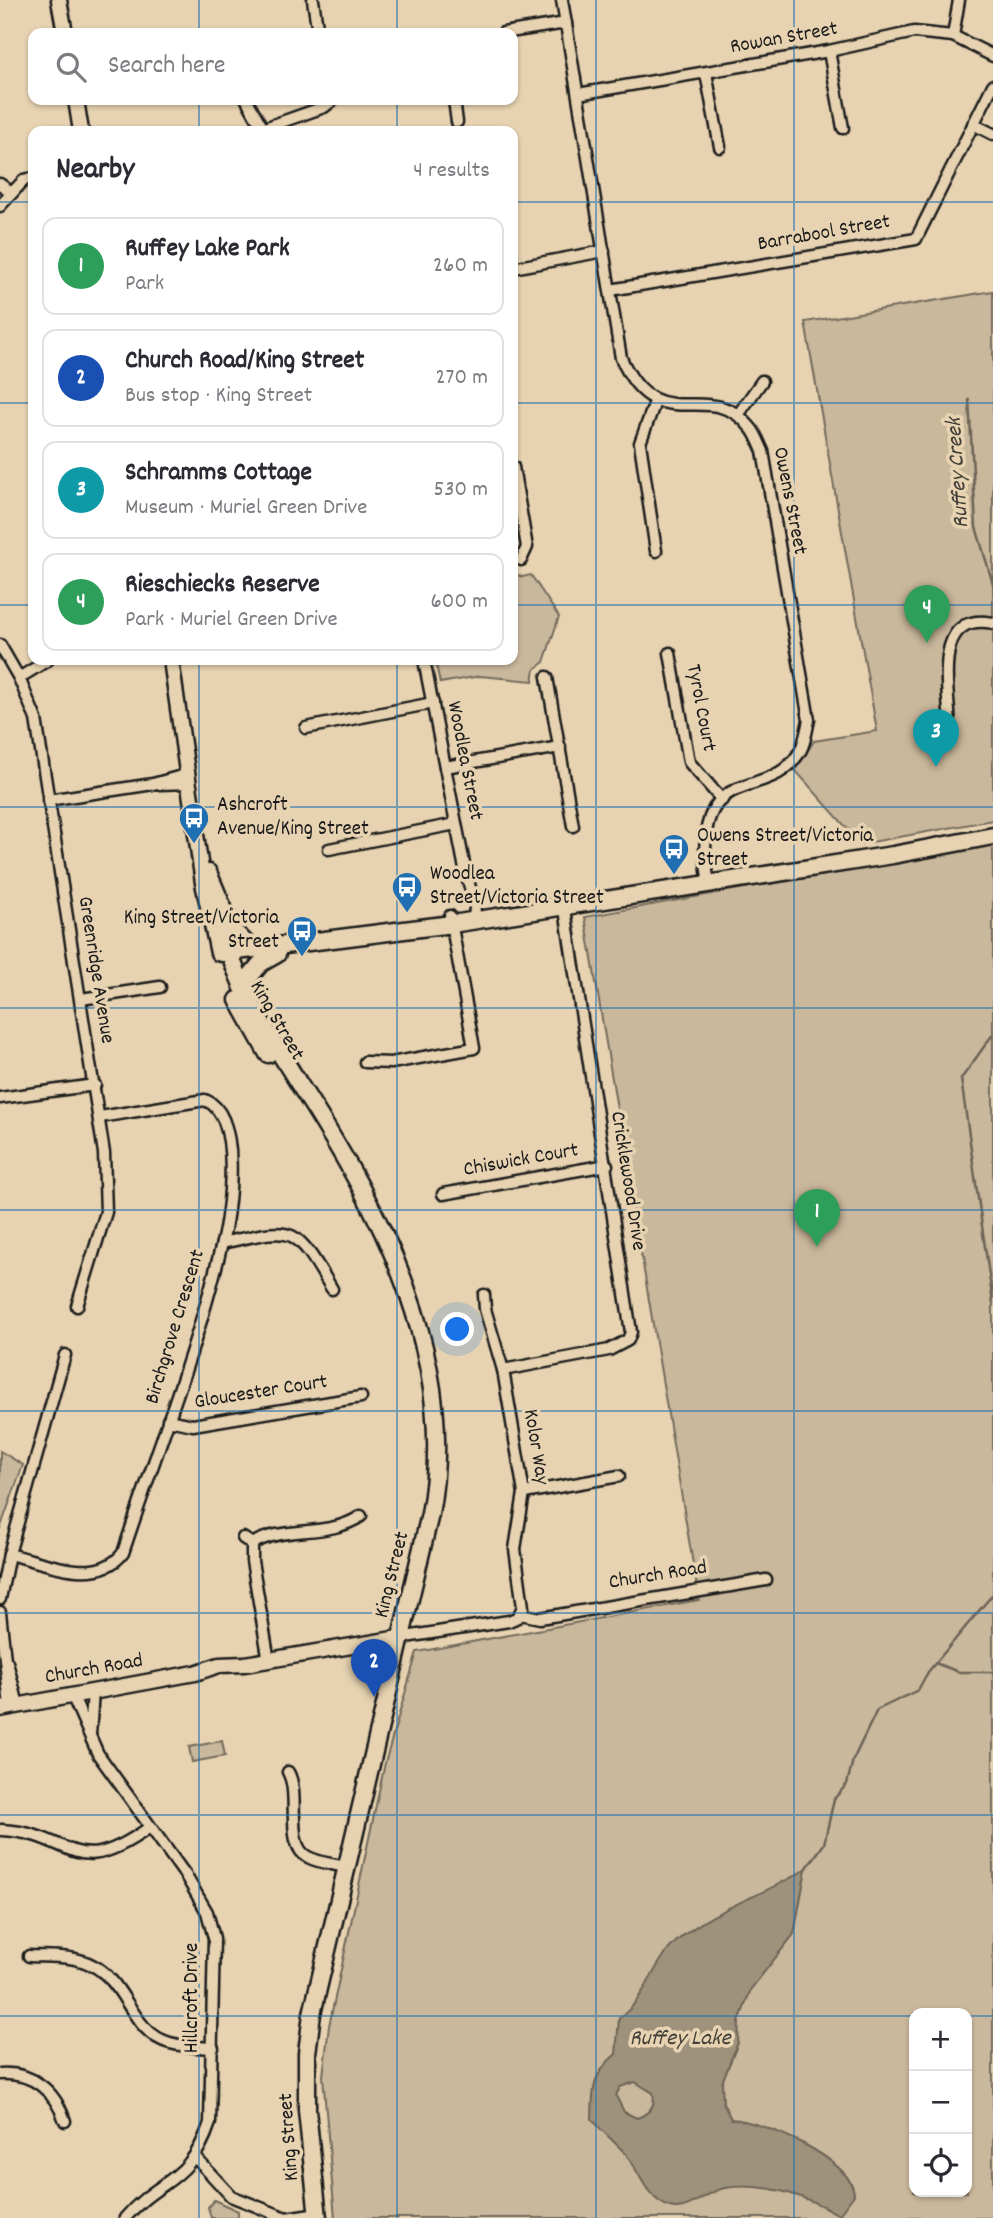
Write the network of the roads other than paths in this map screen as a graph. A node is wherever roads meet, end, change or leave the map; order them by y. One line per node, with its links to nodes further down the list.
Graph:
1 (59, 0): 6 (main road)
2 (313, 0): 7 (street)
3 (562, 0): 5 (street)
4 (959, 0): 9 (street)
5 (566, 23): 8 (street); 14 (street)
6 (64, 28)
7 (316, 28)
8 (518, 31)
9 (953, 36): 10 (street, Rowan Street); 11 (street, Rowan Street)
10 (829, 51): 12 (street, Rowan Street); 24 (street)
11 (993, 57)
12 (706, 73): 14 (street, Rowan Street); 26 (street)
13 (993, 85): 20 (street, Barrabool Street)
14 (578, 94): 31 (street)
15 (77, 105): 21 (main road)
16 (249, 105): 22 (street)
17 (325, 105): 23 (street)
18 (455, 105): 19 (street)
19 (457, 122)
20 (973, 124): 25 (street); 33 (street, Barrabool Street)
21 (80, 126)
22 (258, 126)
23 (268, 126)
24 (843, 128)
25 (993, 134)
26 (720, 147)
27 (28, 179): 29 (street)
28 (0, 184): 29 (street)
29 (12, 192): 30 (street)
30 (0, 206)
31 (604, 251): 32 (street); 33 (street)
32 (518, 267)
33 (610, 290): 35 (street)
34 (762, 381): 36 (street)
35 (655, 402): 36 (street); 38 (street)
36 (738, 415): 55 (street, Owens Street)
37 (518, 496): 39 (street)
38 (656, 551)
39 (521, 560)
40 (993, 623): 50 (street)
41 (1, 650): 47 (street, Greenridge Avenue)
42 (670, 653): 55 (street, Tyrol Court)
43 (40, 665): 47 (street)
44 (172, 665): 53 (main road, King Street)
45 (425, 665): 48 (street, Woodlea Street)
46 (547, 677): 51 (street)
47 (19, 678): 54 (street, Greenridge Avenue)
48 (433, 703): 49 (street); 52 (street, Woodlea Street)
49 (306, 728)
50 (950, 728)
51 (559, 747): 52 (street); 57 (street)
52 (445, 767): 56 (street, Woodlea Street)
53 (190, 778): 54 (street); 59 (main road, King Street)
54 (48, 800): 72 (street, Greenridge Avenue)
55 (722, 800): 62 (street)
56 (457, 824): 60 (street); 64 (street, Woodlea Street)
57 (573, 826)
58 (993, 836): 62 (main road)
59 (200, 844): 61 (main road, King Street); 69 (main road, King Street)
60 (329, 849)
61 (209, 872): 67 (main road); 69 (main road, King Street)
62 (709, 883): 63 (main road)
63 (564, 902): 64 (main road); 78 (street, Cricklewood Drive)
64 (473, 914): 65 (main road)
65 (451, 920): 66 (main road); 73 (street)
66 (393, 930): 67 (main road); 68 (main road)
67 (253, 949): 69 (main road)
68 (276, 954): 69 (main road); 70 (main road)
69 (226, 958): 70 (main road, King Street); 77 (main road, King Street)
70 (242, 986): 77 (main road, King Street)
71 (160, 987): 72 (street)
72 (80, 999): 74 (street, Greenridge Avenue)
73 (365, 1062)
74 (95, 1085): 75 (street); 76 (street, Greenridge Avenue)
75 (0, 1098)
76 (100, 1117): 80 (street, Birchgrove Crescent); 83 (street, Greenridge Avenue)
77 (323, 1124): 96 (main road, King Street)
78 (607, 1165): 79 (street, Chiswick Court); 85 (street, Cricklewood Drive)
79 (443, 1194)
80 (222, 1243): 81 (street); 87 (street, Birchgrove Crescent)
81 (332, 1289)
82 (484, 1294): 85 (street, Kolor Way)
83 (77, 1306)
84 (65, 1355): 91 (street)
85 (503, 1370): 89 (street, Kolor Way)
86 (361, 1397): 87 (street, Gloucester Court)
87 (168, 1420): 91 (street, Birchgrove Crescent)
88 (619, 1476): 89 (street)
89 (524, 1493): 94 (street, Kolor Way)
90 (360, 1516): 97 (street)
91 (9, 1554): 93 (street)
92 (766, 1580): 94 (street, Church Road)
93 (0, 1599)
94 (522, 1611): 96 (street, Church Road)
95 (0, 1612): 100 (street)
96 (399, 1638): 97 (main road, Church Road); 105 (main road, King Street)
97 (269, 1661): 98 (main road, Church Road)
98 (93, 1691): 99 (main road, Church Road); 101 (street)
99 (72, 1695): 100 (main road, Church Road); 101 (street, Hillcroft Drive)
100 (9, 1707)
101 (90, 1736): 103 (street, Hillcroft Drive)
102 (288, 1772): 105 (street)
103 (150, 1827): 104 (street); 107 (street, Hillcroft Drive)
104 (1, 1830)
105 (346, 1867): 111 (main road, King Street)
106 (29, 1956): 107 (street)
107 (213, 2048): 110 (street, Hillcroft Drive)
108 (0, 2074): 109 (street)
109 (65, 2121)
110 (195, 2157): 112 (street, Hillcroft Drive); 113 (street)
111 (318, 2215): 113 (street)
112 (125, 2218)
113 (286, 2218)

